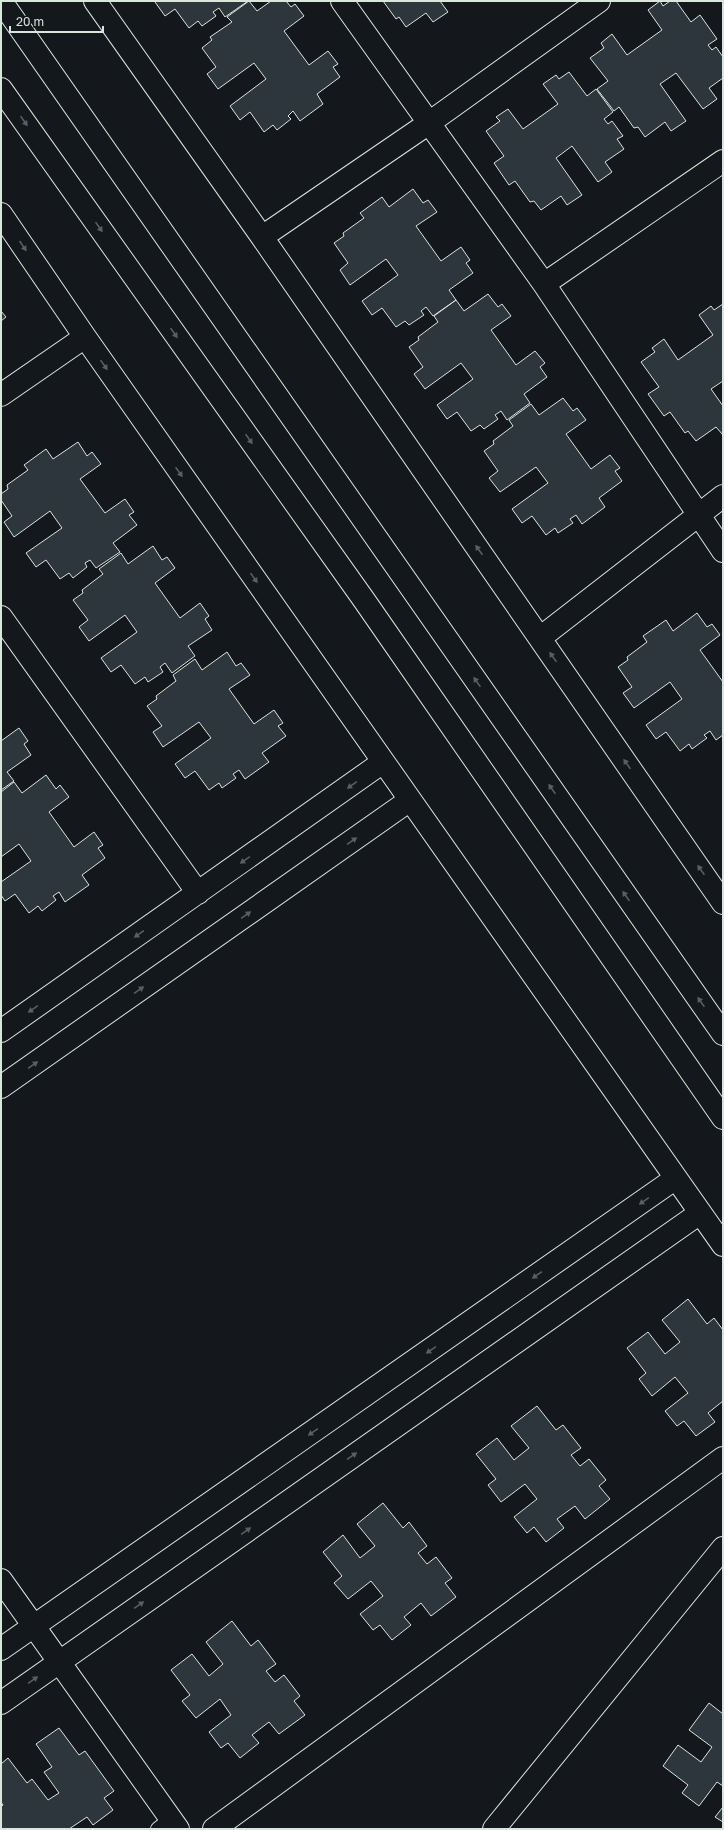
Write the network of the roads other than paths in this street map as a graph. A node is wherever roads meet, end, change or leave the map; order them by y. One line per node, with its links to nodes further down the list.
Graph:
1 (1, 1): 23 (street, one-way to 1)
2 (95, 1): 9 (street)
3 (342, 1): 6 (street)
4 (599, 1): 6 (street)
5 (1, 89): 25 (street, one-way to 25)
6 (429, 123): 9 (street); 10 (street)
7 (723, 161): 10 (street)
8 (1, 214): 11 (street, one-way to 11)
9 (262, 237): 17 (street, one-way to 9)
10 (544, 284): 14 (street)
11 (85, 337): 12 (street); 18 (street, one-way to 18)
12 (1, 395)
13 (723, 496): 14 (street)
14 (698, 514): 15 (street); 17 (street)
15 (723, 551)
16 (1, 617): 20 (street)
17 (540, 638): 21 (street, one-way to 17)
18 (384, 762): 19 (street); 20 (street, one-way to 20)
19 (410, 800): 24 (street, one-way to 19); 26 (street)
20 (198, 893): 22 (street, one-way to 22)
21 (723, 903)
22 (1, 1031)
23 (723, 1034)
24 (1, 1087)
25 (723, 1118)
26 (676, 1178): 27 (street); 32 (street, one-way to 32)
27 (700, 1213): 28 (street); 34 (street, one-way to 27)
28 (723, 1245)
29 (723, 1458): 37 (street)
30 (723, 1548): 38 (street)
31 (1, 1580): 32 (street)
32 (34, 1627): 33 (street); 34 (street)
33 (1, 1649)
34 (59, 1662): 35 (street, one-way to 34); 36 (street)
35 (1, 1702)
36 (169, 1826)
37 (214, 1829)
38 (494, 1829)

